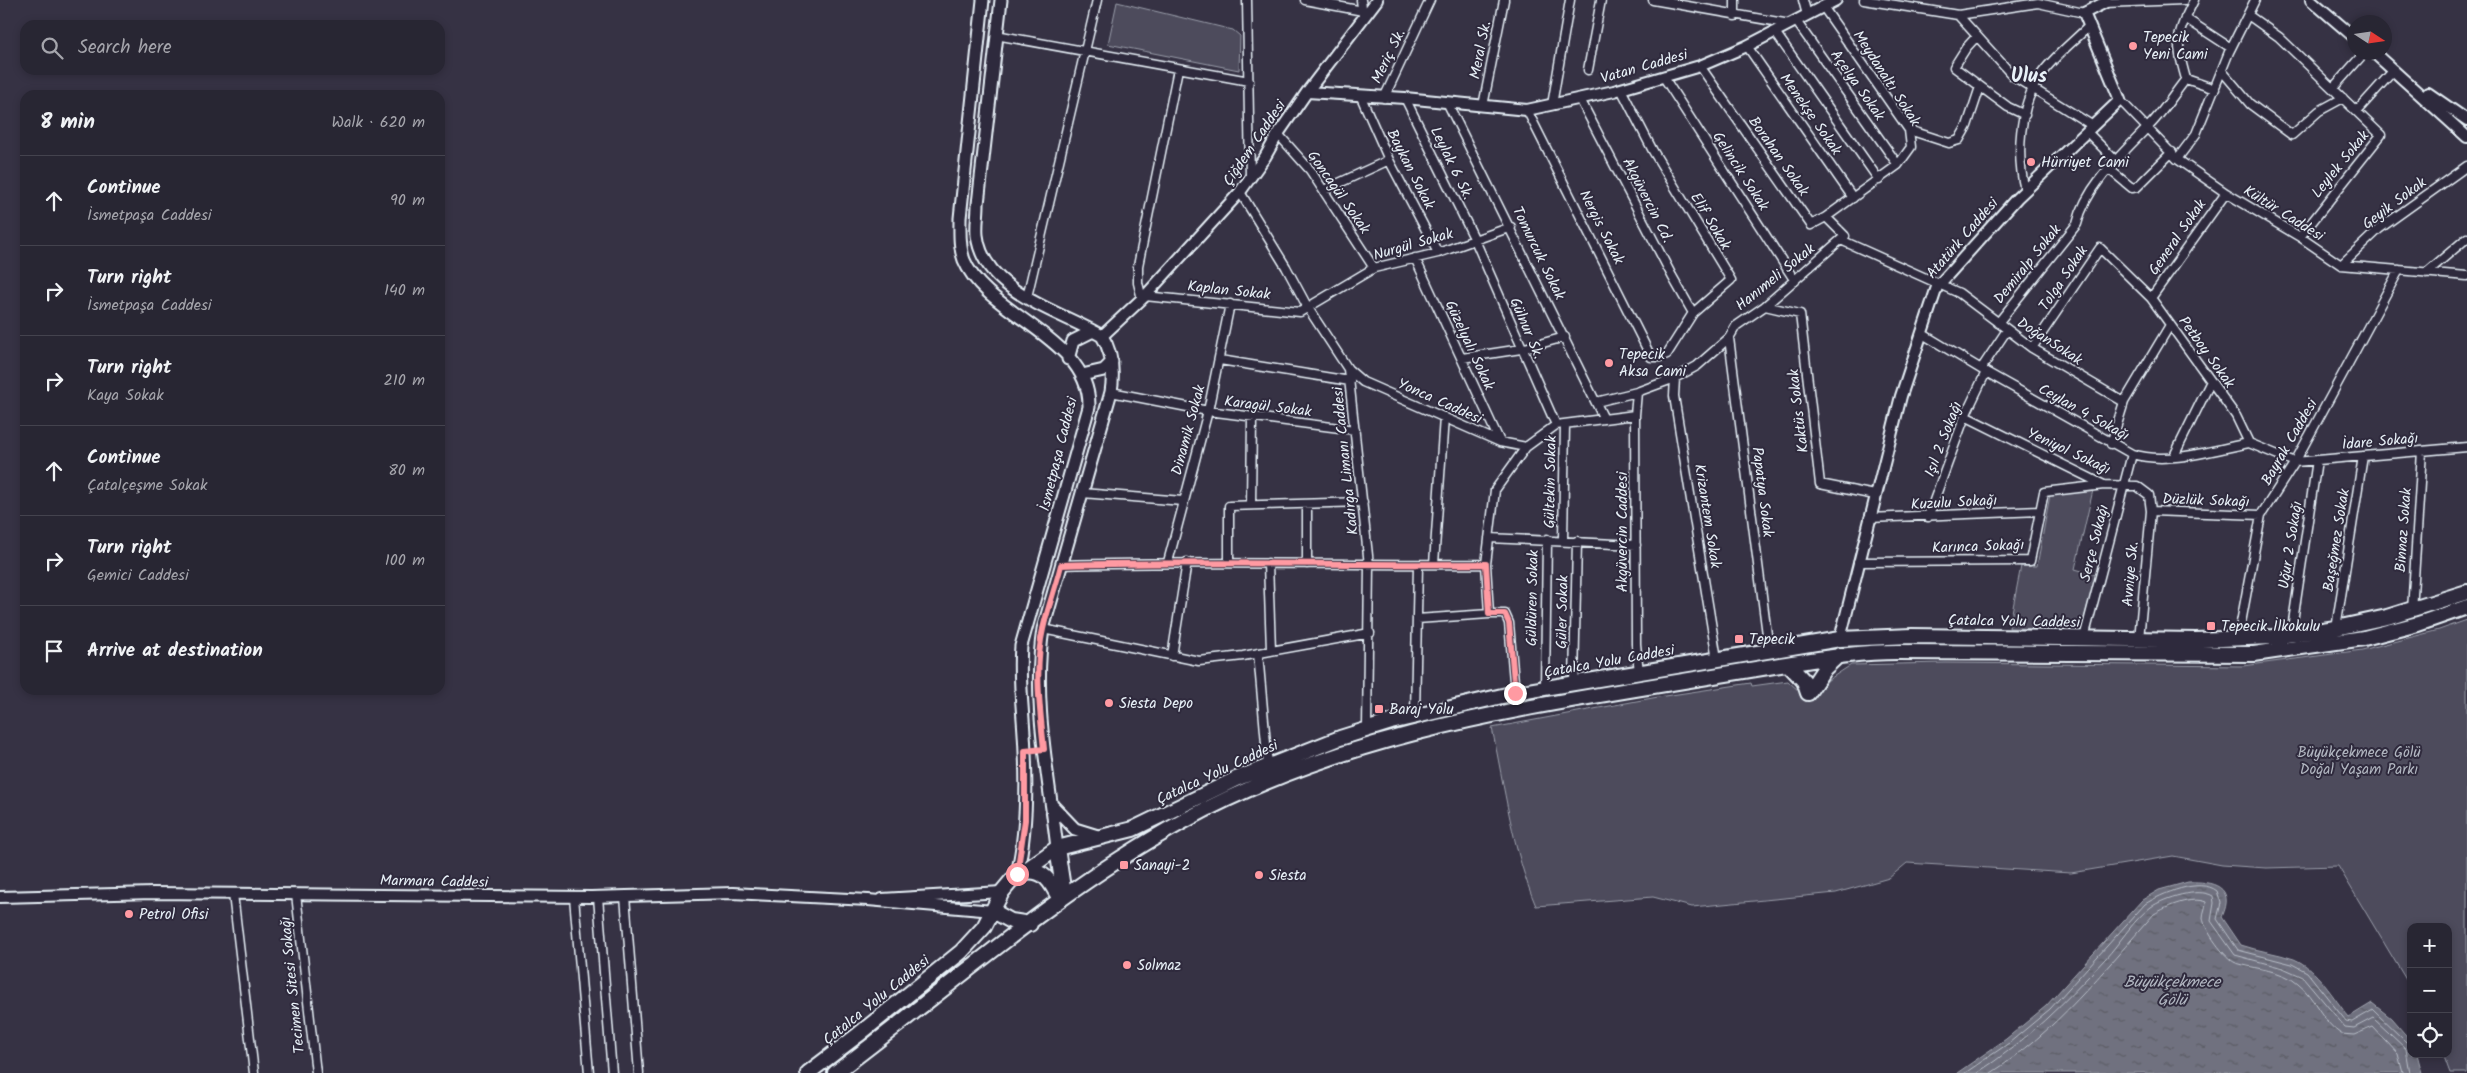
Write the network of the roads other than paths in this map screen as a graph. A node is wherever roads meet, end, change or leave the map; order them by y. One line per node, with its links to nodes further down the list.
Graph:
1 (983, 0): 80 (main road, İsmetpaşa Caddesi)
2 (998, 0): 36 (main road)
3 (1097, 0): 40 (street)
4 (1247, 0): 50 (street)
5 (1305, 0): 26 (street)
6 (1361, 0): 26 (street)
7 (1378, 0): 26 (main road, Çiğdem Caddesi)
8 (1430, 0): 58 (street, Meriç Sk.)
9 (1504, 0): 64 (street, Meral Sk.)
10 (1570, 0): 63 (street)
11 (1601, 0): 45 (street)
12 (1653, 0): 23 (street)
13 (1735, 0): 30 (street)
14 (1803, 0): 27 (street)
15 (1836, 0): 24 (main road, Vatan Caddesi)
16 (1864, 0): 28 (street)
17 (2137, 0): 18 (street); 22 (street)
18 (2184, 0)
19 (2194, 0): 31 (street)
20 (2255, 0): 29 (street)
21 (2311, 0): 34 (main road)
22 (2105, 2): 25 (main road)
23 (1681, 3): 30 (street)
24 (1824, 8): 27 (main road, Vatan Caddesi); 71 (street, Meydanaltı Sokak)
25 (2084, 13): 28 (street); 33 (main road)
26 (1363, 15): 55 (main road, Çiğdem Caddesi)
27 (1807, 15): 32 (main road, Vatan Caddesi)
28 (1958, 15): 37 (street)
29 (2248, 15): 39 (street); 56 (street)
30 (1735, 16): 32 (street)
31 (2184, 18): 39 (street); 49 (street)
32 (1793, 22): 35 (main road, Vatan Caddesi); 78 (street, Açelya Sokak)
33 (2089, 26): 52 (street); 61 (main road)
34 (2347, 31)
35 (1775, 32): 38 (main road, Vatan Caddesi); 84 (street)
36 (996, 35): 40 (street); 82 (main road)
37 (1977, 36): 51 (street); 52 (street)
38 (1747, 46): 43 (main road, Vatan Caddesi); 89 (street, Menekşe Sokak)
39 (2231, 48): 46 (street)
40 (1086, 50): 44 (street); 106 (street)
41 (2359, 60): 56 (street)
42 (2382, 60): 47 (main road)
43 (1700, 66): 48 (main road, Vatan Caddesi); 90 (street, Borahan Sokak)
44 (1178, 69): 50 (street); 107 (street)
45 (1588, 70)
46 (2222, 71): 54 (street); 56 (street)
47 (2395, 71): 66 (street); 68 (main road); 73 (main road)
48 (1662, 76): 53 (main road, Vatan Caddesi); 104 (street, Gelincik Sokak)
49 (2186, 79): 54 (street); 69 (street, Demiralp Sokak)
50 (1249, 81): 83 (street)
51 (1980, 87): 67 (street); 71 (street)
52 (2034, 88): 67 (street); 70 (street)
53 (1621, 89): 60 (main road, Vatan Caddesi); 112 (street, Elif Sokak)
54 (2215, 89): 75 (street)
55 (1306, 92): 57 (main road, Vatan Caddesi); 72 (main road, Çiğdem Caddesi)
56 (2338, 93): 66 (street)
57 (1360, 97): 58 (main road, Vatan Caddesi); 76 (street, Baykan Sokak)
58 (1384, 98): 59 (main road, Vatan Caddesi)
59 (1405, 98): 62 (main road, Vatan Caddesi); 95 (street, Leylak 6 Sk.)
60 (1580, 99): 63 (main road, Vatan Caddesi); 112 (street, Akgüvercin Cd.)
61 (2120, 100): 69 (street, Kültür Caddesi); 70 (main road, Atatürk Caddesi)
62 (1447, 102): 64 (main road, Vatan Caddesi); 91 (street, Tomurcuk Sokak)
63 (1552, 105): 65 (main road, Vatan Caddesi)
64 (1483, 106): 65 (main road, Vatan Caddesi)
65 (1528, 110): 122 (street, Nergis Sokak)
66 (2357, 111): 92 (street, Leylek Sokak)
67 (2025, 115): 86 (street)
68 (2467, 120)
69 (2148, 128): 74 (street, Kültür Caddesi); 77 (street, Demiralp Sokak)
70 (2090, 129): 77 (street); 86 (main road, Atatürk Caddesi)
71 (1909, 130): 78 (street, Meydanaltı Sokak)
72 (1278, 134): 83 (main road, Çiğdem Caddesi); 85 (street, Goncagül Sokak)
73 (2467, 137)
74 (2172, 152): 75 (street, Kültür Caddesi); 81 (street)
75 (2177, 159): 88 (street, Kültür Caddesi)
76 (1390, 160): 85 (street); 97 (street, Baykan Sokak)
77 (2116, 161): 81 (street, Demiralp Sokak)
78 (1898, 165): 84 (street, Meydanaltı Sokak)
79 (2467, 166): 99 (street, Geyik Sokak)
80 (966, 167): 82 (main road); 123 (main road, İsmetpaşa Caddesi)
81 (2109, 169): 113 (street, Demiralp Sokak)
82 (982, 170): 106 (main road)
83 (1250, 178): 87 (main road, Çiğdem Caddesi)
84 (1879, 180): 89 (street, Meydanaltı Sokak)
85 (1324, 190): 100 (street, Goncagül Sokak)
86 (2025, 190): 105 (main road, Atatürk Caddesi)
87 (1240, 192): 107 (main road, Çiğdem Caddesi); 111 (street, Kadırga Limanı Caddesi)
88 (2226, 192): 92 (street, Kültür Caddesi); 108 (street, General Sokak)
89 (1853, 198): 90 (street, Meydanaltı Sokak)
90 (1826, 217): 93 (street)
91 (1511, 228): 95 (street, Nurgül Sokak); 118 (street, Tomurcuk Sokak)
92 (2300, 237): 99 (street, Kültür Caddesi)
93 (1843, 238): 104 (street, Hanımeli Sokak); 105 (street)
94 (2467, 238): 102 (street)
95 (1475, 240): 97 (street, Nurgül Sokak); 121 (street, Gülnur Sk.)
96 (2100, 248): 108 (street, Petboy Sokak); 120 (street, Tolga Sokak)
97 (1438, 253): 98 (street, Nurgül Sokak)
98 (1415, 258): 100 (street, Nurgül Sokak); 124 (street, Güzelyalı Sokak)
99 (2341, 265): 101 (street, Kültür Caddesi)
100 (1374, 268): 111 (street, Nurgül Sokak)
101 (2399, 270): 102 (street, Kültür Caddesi); 156 (street, Bayrak Caddesi)
102 (2426, 273): 103 (street, Kültür Caddesi)
103 (2467, 276)
104 (1795, 280): 110 (street, Hanımeli Sokak)
105 (1939, 283): 113 (street, DoğanSokak); 117 (main road, Atatürk Caddesi)
106 (1027, 297): 116 (main road)
107 (1144, 297): 109 (street, Kaplan Sokak); 116 (main road, Çiğdem Caddesi)
108 (2151, 298): 114 (street, Petboy Sokak)
109 (1230, 304): 111 (street, Kaplan Sokak); 125 (street, Dinamik Sokak)
110 (1765, 306): 119 (street, Hanımeli Sokak); 160 (street, Kaktüs Sokak)
111 (1308, 308): 127 (street, Kadırga Limanı Caddesi)
112 (1693, 313): 122 (street, Elif Sokak)
113 (1998, 323): 115 (street, DoğanSokak)
114 (2170, 324): 132 (street, Petboy Sokak); 136 (street)
115 (2007, 330): 120 (street, DoğanSokak); 128 (street, Işıl 2 Sokağı)
116 (1098, 333): 123 (main road); 126 (main road, İsmetpaşa Caddesi)
117 (1921, 333): 128 (street, Ceylan 4 Sokağı); 160 (main road, Atatürk Caddesi)
118 (1565, 338): 121 (street); 135 (street, Tomurcuk Sokak)
119 (1729, 338): 130 (street, Hanımeli Sokak); 201 (street, Papatya Sokak)
120 (2032, 348): 136 (street, DoğanSokak)
121 (1521, 349): 124 (street); 144 (street, Gülnur Sk.)
122 (1667, 354)
123 (1068, 358): 129 (main road, İsmetpaşa Caddesi)
124 (1462, 358): 146 (street, Güzelyalı Sokak)
125 (1220, 360): 131 (street); 137 (street, Dinamik Sokak)
126 (1112, 362): 129 (main road); 133 (main road, İsmetpaşa Caddesi)
127 (1348, 369): 131 (street, Kadırga Limanı Caddesi); 140 (street, Yonca Caddesi)
128 (1983, 371): 139 (street, Işıl 2 Sokağı); 148 (street, Ceylan 4 Sokağı)
129 (1082, 375): 185 (main road, İsmetpaşa Caddesi)
130 (1675, 378): 134 (street, Hanımeli Sokak); 205 (street, Krizantem Sokak)
131 (1350, 381): 145 (street, Kadırga Limanı Caddesi)
132 (2211, 381): 147 (street, Petboy Sokak); 153 (street)
133 (1111, 392): 137 (street, Karagül Sokak); 159 (main road, İsmetpaşa Caddesi)
134 (1637, 392): 135 (street, Hanımeli Sokak); 138 (street, Akgüvercin Caddesi)
135 (1596, 402): 142 (street, Tomurcuk Sokak)
136 (2124, 402): 148 (street)
137 (1208, 411): 141 (street, Karagül Sokak); 161 (street, Dinamik Sokak)
138 (1635, 415): 142 (street); 174 (street, Akgüvercin Caddesi)
139 (1965, 416): 157 (street, Yeniyol Sokağı); 168 (street, Işıl 2 Sokağı)
140 (1444, 417): 146 (street, Yonca Caddesi); 181 (street)
141 (1252, 418): 145 (street, Karagül Sokak); 164 (street)
142 (1603, 418): 143 (street)
143 (1565, 424): 144 (street); 172 (street, Gültekin Sokak)
144 (1556, 425): 149 (street)
145 (1355, 430): 162 (street, Kadırga Limanı Caddesi)
146 (1500, 442): 149 (street, Yonca Caddesi)
147 (2249, 443): 153 (street, Ceylan 4 Sokağı); 156 (street)
148 (2111, 444): 152 (street, Ceylan 4 Sokağı)
149 (1526, 447): 170 (street)
150 (2467, 447): 151 (street, İdare Sokağı)
151 (2422, 451): 154 (street, İdare Sokağı); 189 (street, Binnaz Sokak)
152 (2132, 454): 153 (street, Ceylan 4 Sokağı); 158 (street, Serçe Sokağı)
153 (2174, 456)
154 (2363, 456): 155 (street, İdare Sokağı); 192 (street, Başeğmez Sokak)
155 (2317, 460): 156 (street, İdare Sokağı); 195 (street, Uğur 2 Sokağı)
156 (2295, 462): 167 (street, Bayrak Caddesi)
157 (2104, 485): 158 (street, Yeniyol Sokağı); 165 (street, Karınca Sokağı)
158 (2122, 485): 166 (street, Yeniyol Sokağı); 196 (street, Serçe Sokağı)
159 (1082, 493): 161 (street); 186 (main road, İsmetpaşa Caddesi)
160 (1876, 495): 169 (main road, Atatürk Caddesi)
161 (1183, 501): 175 (street, Dinamik Sokak)
162 (1363, 502): 163 (street); 183 (street, Kadırga Limanı Caddesi)
163 (1307, 504): 164 (street); 180 (street)
164 (1251, 505): 178 (street)
165 (2040, 511): 168 (street, Kuzulu Sokağı); 177 (street, Karınca Sokağı)
166 (2151, 511): 167 (street, Düzlük Sokağı); 198 (street, Avniye Sk.)
167 (2261, 516): 199 (street, Bayrak Caddesi)
168 (1928, 517): 169 (street, Kuzulu Sokağı)
169 (1869, 518): 177 (main road, Atatürk Caddesi)
170 (1488, 538): 171 (street); 182 (street)
171 (1547, 539): 172 (street); 209 (street, Güldüren Sokak)
172 (1563, 540): 173 (street)
173 (1577, 541): 174 (street); 208 (street, Güler Sokak)
174 (1636, 545): 207 (street, Akgüvercin Caddesi)
175 (1168, 562): 176 (street); 186 (street)
176 (1186, 562): 178 (street); 203 (street)
177 (1858, 562): 197 (main road, Atatürk Caddesi)
178 (1229, 563): 179 (street)
179 (1268, 563): 180 (street); 200 (street)
180 (1307, 564): 183 (street)
181 (1434, 564): 182 (street); 184 (street)
182 (1486, 564): 190 (street)
183 (1369, 565): 184 (street); 194 (street, Kadırga Limanı Caddesi)
184 (1418, 565): 191 (street)
185 (1043, 570): 186 (main road); 214 (main road, İsmetpaşa Caddesi)
186 (1060, 570): 193 (main road, İsmetpaşa Caddesi)
187 (2467, 592): 189 (highway, Çatalca Yolu Caddesi)
188 (2467, 607): 204 (highway, Çatalca Yolu Caddesi)
189 (2412, 611): 192 (highway, Çatalca Yolu Caddesi)
190 (1489, 614): 191 (street); 210 (street)
191 (1418, 619): 211 (street)
192 (2336, 628): 195 (highway, Çatalca Yolu Caddesi)
193 (1043, 629): 203 (street); 213 (main road, İsmetpaşa Caddesi)
194 (1370, 633): 200 (street); 212 (street, Kadırga Limanı Caddesi)
195 (2291, 635): 199 (highway, Çatalca Yolu Caddesi)
196 (2084, 638): 197 (highway, Çatalca Yolu Caddesi); 198 (highway, Çatalca Yolu Caddesi)
197 (1840, 639): 201 (highway, Çatalca Yolu Caddesi); 204 (highway)
198 (2139, 639): 199 (highway, Çatalca Yolu Caddesi)
199 (2238, 639)
200 (1271, 650): 202 (street)
201 (1769, 650): 205 (highway, Çatalca Yolu Caddesi)
202 (1258, 653): 203 (street); 215 (street)
203 (1172, 656)
204 (1839, 656): 206 (highway, Çatalca Yolu Caddesi); 206 (highway)
205 (1717, 659): 207 (highway, Çatalca Yolu Caddesi)
206 (1788, 664): 228 (highway, Çatalca Yolu Caddesi)
207 (1639, 672): 208 (highway, Çatalca Yolu Caddesi)
208 (1574, 683): 209 (highway, Çatalca Yolu Caddesi)
209 (1545, 688): 210 (highway, Çatalca Yolu Caddesi)
210 (1515, 693): 211 (highway, Çatalca Yolu Caddesi)
211 (1415, 715): 212 (highway, Çatalca Yolu Caddesi)
212 (1368, 728): 215 (highway, Çatalca Yolu Caddesi)
213 (1044, 749): 214 (main road); 216 (main road, İsmetpaşa Caddesi)
214 (1025, 751): 219 (main road, İsmetpaşa Caddesi)
215 (1268, 766): 217 (highway, Çatalca Yolu Caddesi)
216 (1052, 805): 217 (main road); 218 (main road, İsmetpaşa Caddesi)
217 (1101, 837): 218 (highway, Çatalca Yolu Caddesi)
218 (1057, 848): 219 (highway, Çatalca Yolu Caddesi); 228 (highway)
219 (1017, 874): 220 (highway, Çatalca Yolu Caddesi); 228 (highway)
220 (1002, 892): 227 (main road); 229 (highway, Çatalca Yolu Caddesi)
221 (233, 894): 222 (main road, Marmara Caddesi); 224 (main road, Marmara Caddesi); 231 (street)
222 (296, 894): 225 (main road, Marmara Caddesi); 232 (street, Tecimen Sitesi Sokağı)
223 (625, 896): 226 (main road, Marmara Caddesi); 227 (main road, Marmara Caddesi); 235 (street)
224 (0, 897)
225 (574, 897): 226 (main road, Marmara Caddesi); 233 (street)
226 (598, 897): 234 (street)
227 (868, 900): 229 (main road)
228 (1060, 900): 230 (highway, Çatalca Yolu Caddesi)
229 (993, 912): 230 (highway); 236 (highway, Çatalca Yolu Caddesi)
230 (1030, 924): 237 (highway, Çatalca Yolu Caddesi)
231 (254, 1073)
232 (316, 1073)
233 (589, 1073)
234 (612, 1073)
235 (639, 1073)
236 (808, 1073)
237 (835, 1073)

